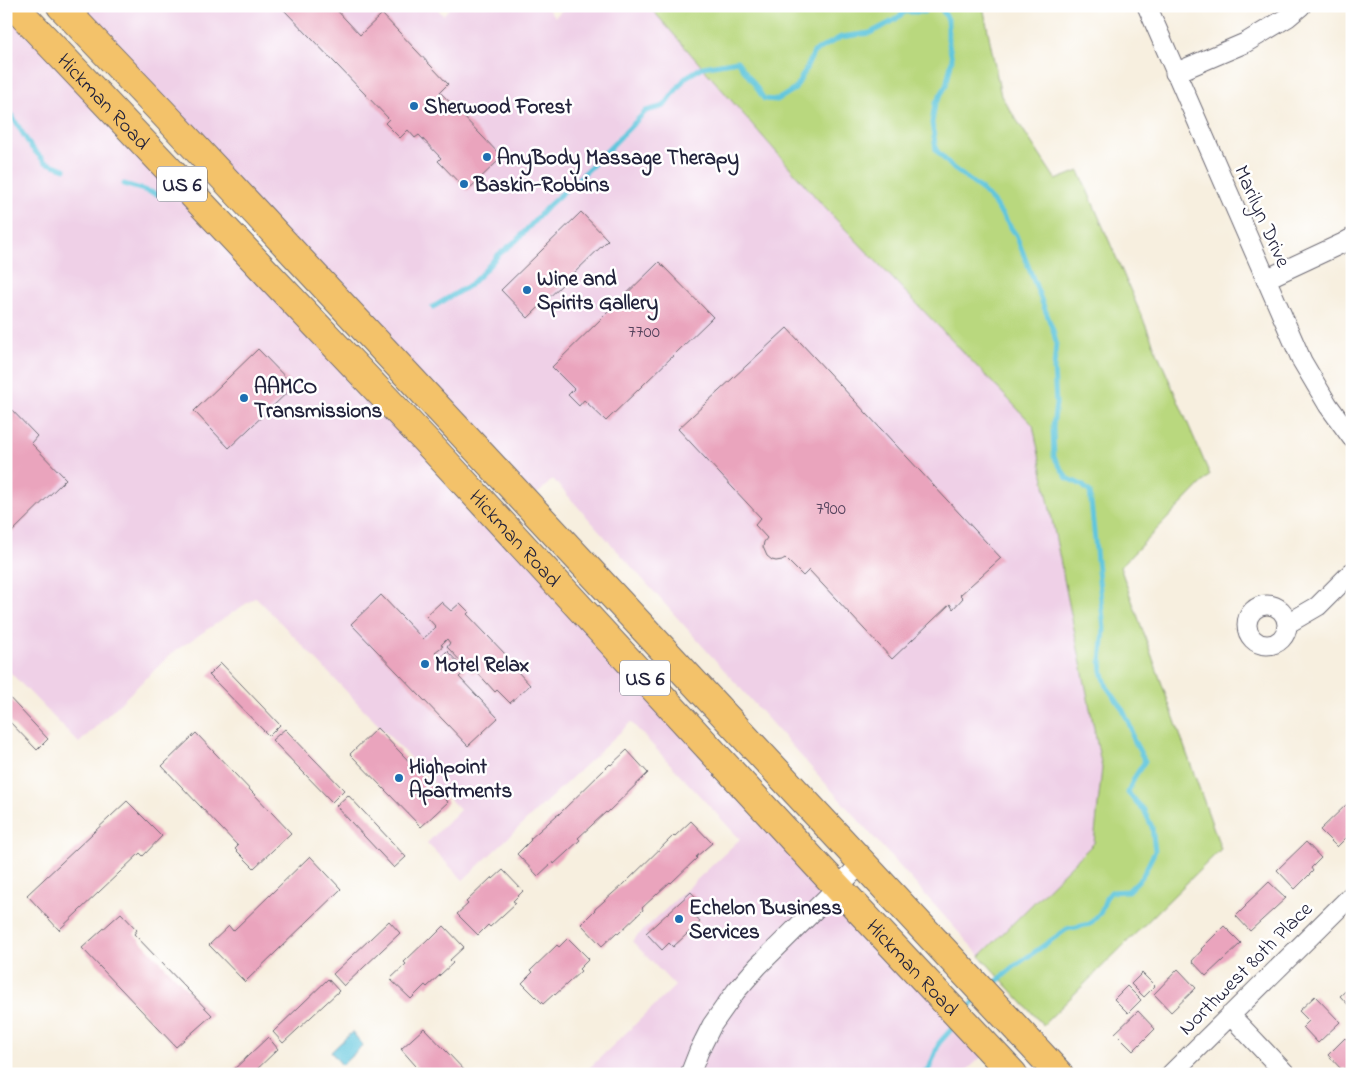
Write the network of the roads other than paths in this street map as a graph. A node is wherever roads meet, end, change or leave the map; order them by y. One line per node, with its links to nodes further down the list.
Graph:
1 (14, 6): 12 (main road, Hickman Road / US 6)
2 (61, 6): 11 (main road, Hickman Road / US 6)
3 (1146, 6): 5 (street, Marilyn Drive)
4 (1302, 6): 5 (street)
5 (1175, 73): 7 (street, Marilyn Drive)
6 (1352, 238): 7 (street)
7 (1266, 279): 8 (street, Marilyn Drive)
8 (1352, 438)
9 (1352, 572): 10 (street)
10 (1287, 624)
11 (862, 863): 12 (street); 17 (main road, Hickman Road / US 6)
12 (838, 887): 15 (street); 16 (main road, Hickman Road / US 6)
13 (1352, 895): 14 (street, Northwest 80th Place)
14 (1230, 1015): 18 (street, Northwest 80th Place); 19 (street)
15 (690, 1074)
16 (1013, 1074)
17 (1059, 1074)
18 (1171, 1074)
19 (1286, 1074)

